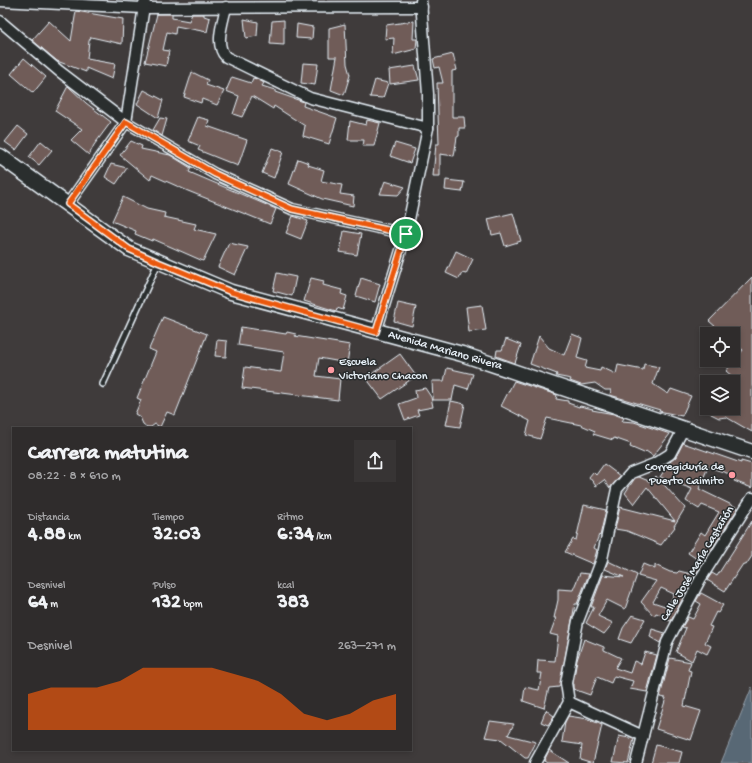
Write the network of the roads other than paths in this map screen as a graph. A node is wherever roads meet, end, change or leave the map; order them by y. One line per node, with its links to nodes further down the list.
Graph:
1 (0, 2): 4 (street)
2 (253, 3): 3 (street); 5 (street)
3 (422, 3): 8 (street)
4 (144, 4): 5 (street); 7 (street)
5 (226, 7): 8 (street)
6 (0, 21): 7 (street)
7 (126, 122): 10 (street); 11 (street)
8 (428, 128): 11 (street)
9 (0, 156): 10 (main road, Avenida Mariano Rivera)
10 (68, 204): 12 (main road, Avenida Mariano Rivera)
11 (406, 234): 13 (street)
12 (158, 262): 13 (main road, Avenida Mariano Rivera); 14 (lane)
13 (376, 332): 15 (main road, Avenida Mariano Rivera)
14 (103, 384)
15 (684, 428): 16 (main road, Avenida Mariano Rivera); 18 (street)
16 (752, 452)
17 (752, 498): 19 (street, Calle José María Castañón)
18 (568, 702): 19 (street); 20 (street)
19 (643, 736): 21 (street, Calle José María Castañón)
20 (535, 763)
21 (636, 763)

